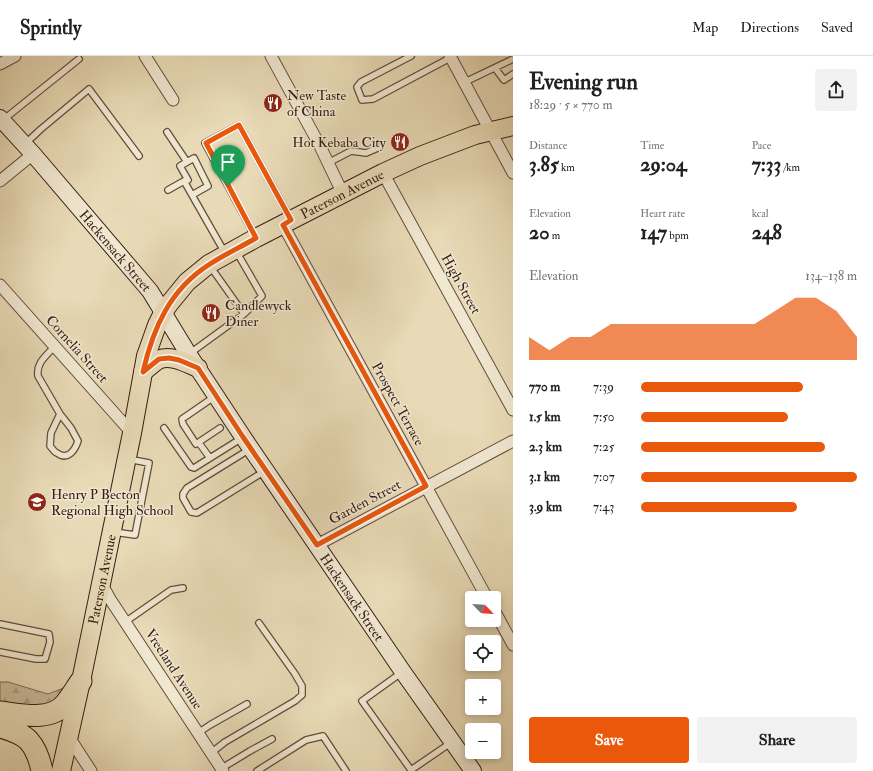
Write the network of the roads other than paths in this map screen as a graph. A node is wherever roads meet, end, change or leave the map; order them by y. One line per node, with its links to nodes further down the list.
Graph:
1 (15, 56): 8 (street)
2 (145, 56): 12 (street)
3 (271, 56): 21 (street)
4 (411, 56): 5 (lane)
5 (450, 57): 11 (street)
6 (513, 58): 9 (lane)
7 (79, 59): 13 (lane)
8 (0, 64)
9 (495, 68): 10 (lane); 11 (lane)
10 (513, 74)
11 (465, 82): 16 (street)
12 (173, 100)
13 (1, 119): 18 (main road, Hackensack Street)
14 (513, 126): 16 (main road, Paterson Avenue)
15 (167, 132): 20 (lane)
16 (491, 132): 22 (main road, Paterson Avenue); 23 (street)
17 (380, 147): 21 (lane)
18 (28, 149): 19 (lane); 25 (street); 34 (main road, Hackensack Street)
19 (138, 156)
20 (187, 162): 24 (lane); 28 (lane)
21 (328, 163): 27 (street)
22 (384, 173): 27 (main road, Paterson Avenue); 40 (street, High Street)
23 (513, 173)
24 (184, 181): 26 (lane); 28 (lane)
25 (0, 182)
26 (168, 190)
27 (343, 194): 29 (main road, Paterson Avenue)
28 (192, 195): 31 (lane)
29 (287, 223): 30 (main road, Paterson Avenue); 30 (lane); 50 (street, Prospect Terrace)
30 (256, 238): 31 (main road, Paterson Avenue)
31 (231, 252): 32 (main road, Paterson Avenue); 35 (lane)
32 (209, 264): 34 (main road, Paterson Avenue); 35 (lane)
33 (0, 285): 36 (street, Cornelia Street)
34 (163, 313): 37 (main road, Hackensack Street); 38 (main road, Paterson Avenue)
35 (244, 314): 37 (lane)
36 (54, 347): 41 (lane); 44 (street, Cornelia Street)
37 (193, 361): 38 (main road); 39 (main road, Hackensack Street)
38 (143, 372): 44 (main road, Paterson Avenue)
39 (216, 396): 46 (lane); 47 (main road, Hackensack Street)
40 (513, 410)
41 (60, 414): 41 (lane)
42 (164, 428): 48 (lane)
43 (220, 428): 46 (lane)
44 (132, 433): 52 (main road, Paterson Avenue)
45 (513, 441): 50 (street, Garden Street)
46 (199, 443): 48 (lane)
47 (247, 443): 48 (lane); 49 (main road, Hackensack Street); 49 (lane)
48 (210, 458)
49 (265, 471): 51 (main road, Hackensack Street)
50 (426, 486): 51 (street, Garden Street); 54 (street, Prospect Terrace)
51 (317, 545): 61 (main road, Hackensack Street)
52 (101, 583): 55 (street, Vreeland Avenue); 62 (main road, Paterson Avenue)
53 (183, 588): 55 (lane)
54 (483, 591)
55 (125, 622): 66 (street, Vreeland Avenue)
56 (259, 623): 70 (lane)
57 (501, 623): 59 (street)
58 (0, 624): 60 (lane)
59 (513, 645)
60 (0, 652)
61 (402, 672): 69 (main road, Hackensack Street); 69 (lane)
62 (81, 681): 64 (highway); 67 (main road, Paterson Avenue)
63 (247, 704): 66 (lane)
64 (0, 712)
65 (0, 727): 72 (highway)
66 (198, 733): 70 (street, Vreeland Avenue)
67 (69, 737): 73 (main road, Paterson Avenue); 74 (street)
68 (272, 739): 71 (lane)
69 (452, 742): 77 (main road, Hackensack Street)
70 (211, 753): 71 (street, Vreeland Avenue)
71 (222, 770)
72 (42, 771)
73 (61, 771)
74 (92, 771)
75 (257, 771): 76 (lane)
76 (346, 771)
77 (473, 771)

